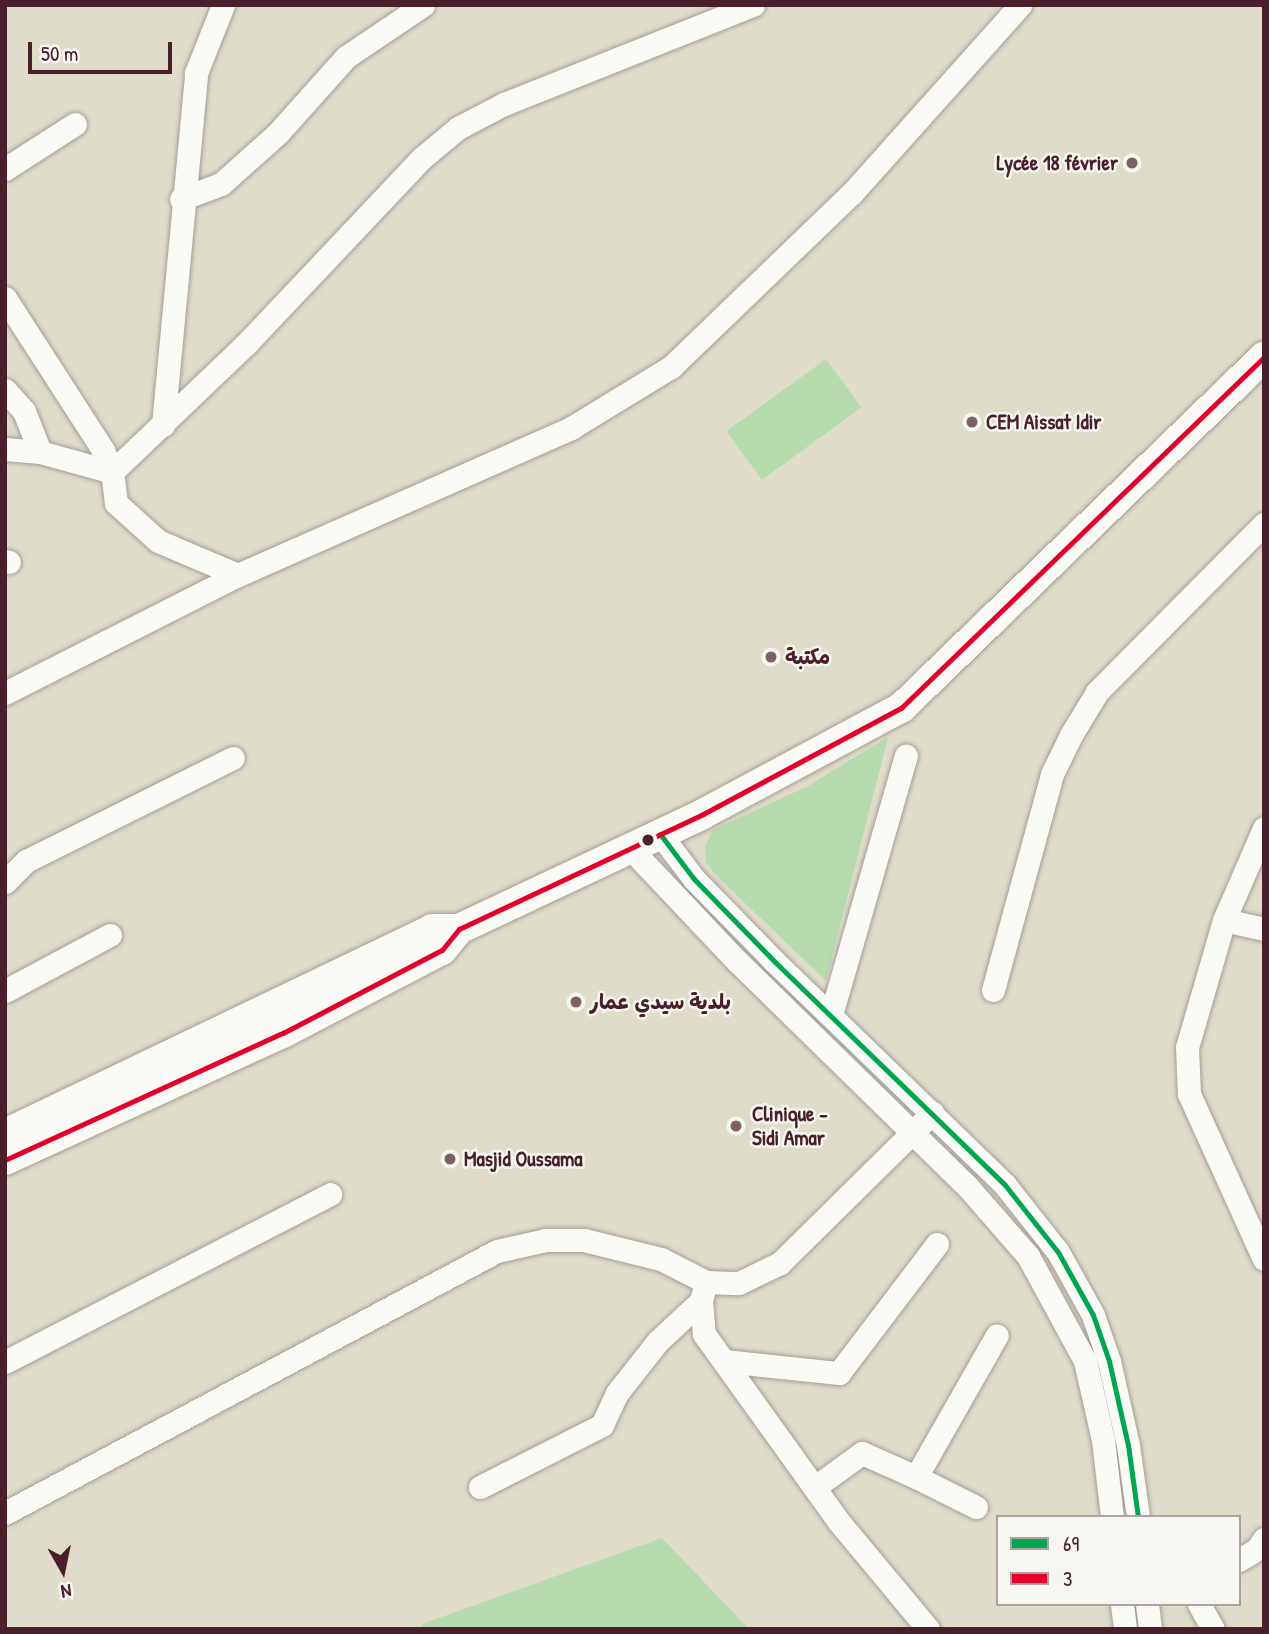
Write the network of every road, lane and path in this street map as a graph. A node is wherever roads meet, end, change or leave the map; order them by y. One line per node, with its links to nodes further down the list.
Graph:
1 (223, 5): 7 (street)
2 (423, 5): 7 (street)
3 (753, 5): 11 (street)
4 (1020, 5): 16 (street)
5 (75, 124): 6 (street)
6 (5, 169)
7 (181, 199): 11 (street)
8 (5, 298): 14 (street)
9 (1264, 356): 21 (street)
10 (5, 390): 13 (street)
11 (163, 425): 14 (street)
12 (5, 449): 13 (street)
13 (40, 452): 14 (street)
14 (112, 472): 16 (street)
15 (1264, 524): 28 (street)
16 (238, 575): 17 (street)
17 (5, 693)
18 (906, 756): 30 (street)
19 (233, 758): 23 (street)
20 (1264, 828): 24 (street)
21 (660, 834): 22 (street); 30 (street)
22 (630, 848): 25 (street); 33 (street)
23 (5, 881)
24 (1224, 920): 26 (street); 37 (street)
25 (459, 929): 32 (street); 34 (street)
26 (1264, 929)
27 (110, 934): 29 (street)
28 (993, 990)
29 (5, 991)
30 (831, 1014): 31 (street)
31 (932, 1113): 33 (street); 48 (street)
32 (5, 1134)
33 (910, 1134): 38 (street); 47 (street)
34 (5, 1160)
35 (330, 1194): 41 (street)
36 (937, 1244): 40 (street)
37 (1264, 1259)
38 (704, 1291): 40 (street); 43 (street); 46 (street)
39 (998, 1335): 42 (street)
40 (724, 1361): 44 (street)
41 (5, 1362)
42 (916, 1477): 44 (street); 45 (street)
43 (480, 1487)
44 (815, 1487): 54 (street)
45 (976, 1507)
46 (5, 1513)
47 (1112, 1515)
48 (1138, 1515)
49 (1264, 1539): 50 (street)
50 (1241, 1559)
51 (1122, 1606): 55 (street)
52 (1147, 1606): 56 (street)
53 (1200, 1606): 57 (street)
54 (928, 1629)
55 (1125, 1629)
56 (1150, 1629)
57 (1213, 1629)

